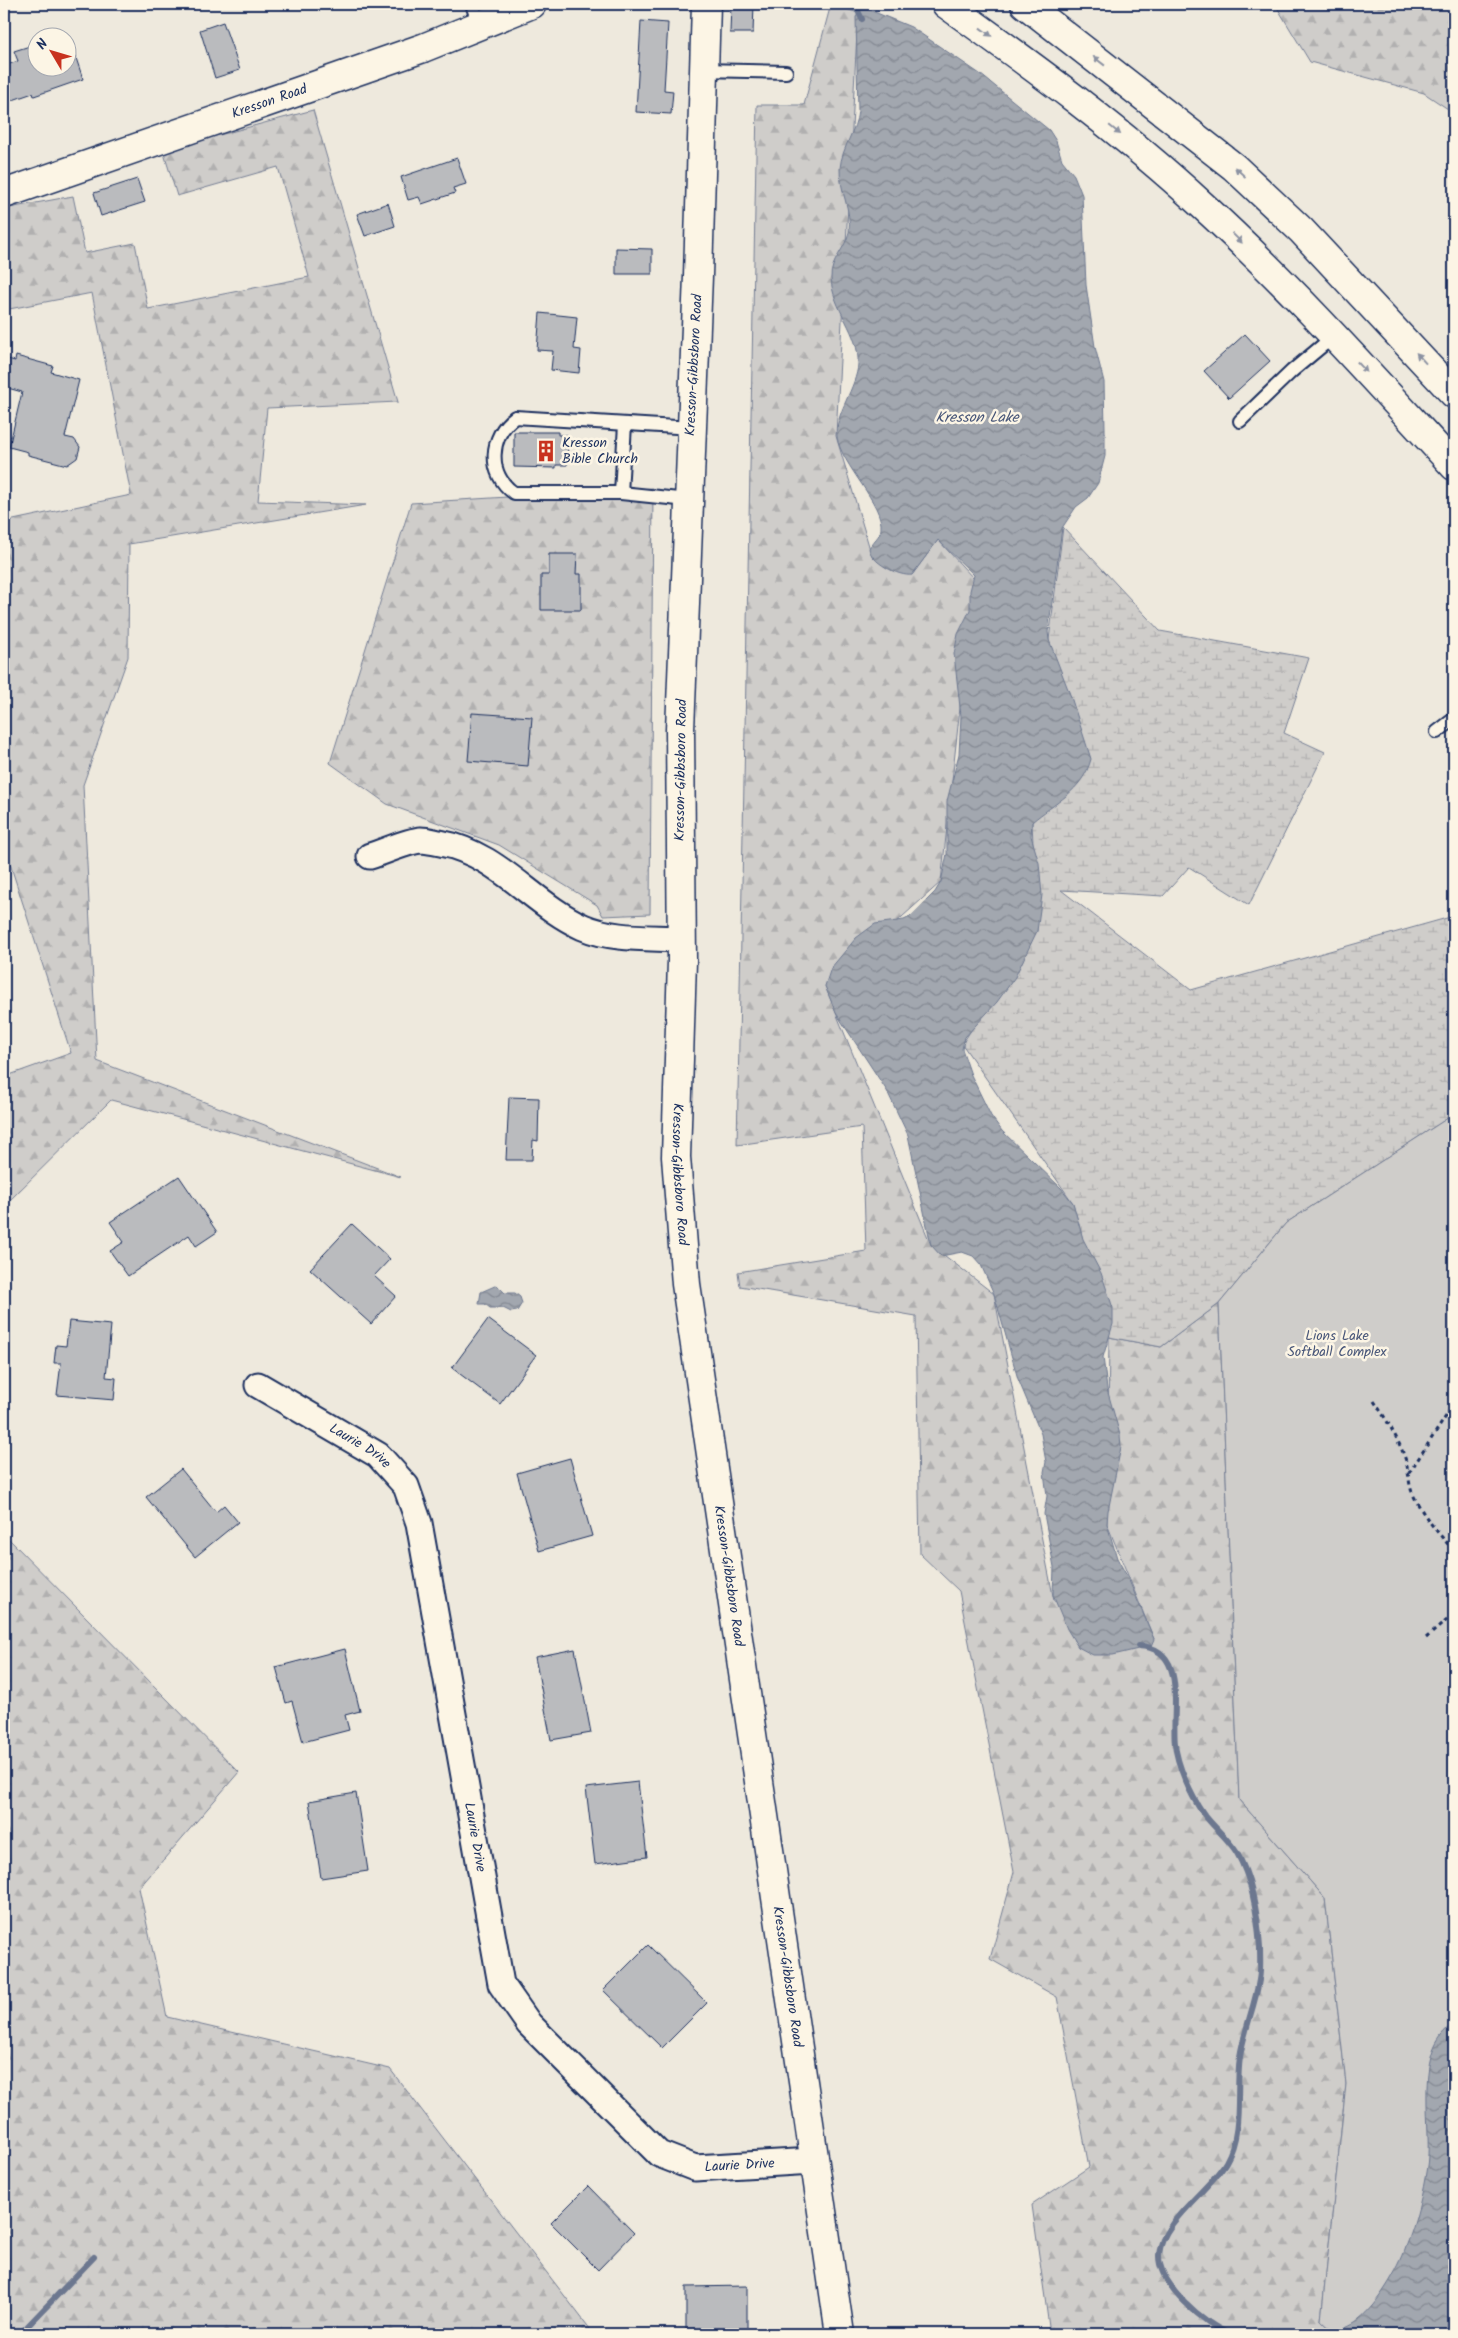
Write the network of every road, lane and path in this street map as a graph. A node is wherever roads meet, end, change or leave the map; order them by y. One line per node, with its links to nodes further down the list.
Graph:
1 (532, 4): 5 (main road, Kresson Road)
2 (706, 4): 6 (main road, Kresson-Gibbsboro Road)
3 (946, 4): 9 (main road, one-way to 9)
4 (1024, 4): 10 (main road, one-way to 4)
5 (475, 15): 8 (main road, Kresson Road)
6 (702, 70): 7 (lane); 13 (main road, Kresson-Gibbsboro Road)
7 (786, 72)
8 (4, 194)
9 (1334, 336): 11 (lane); 14 (main road, one-way to 14)
10 (1454, 394)
11 (1240, 421)
12 (626, 424): 13 (lane); 15 (lane); 15 (lane)
13 (692, 428): 16 (main road, Kresson-Gibbsboro Road)
14 (1454, 466)
15 (621, 493): 16 (lane)
16 (688, 500): 20 (main road, Kresson-Gibbsboro Road)
17 (1454, 719): 18 (lane)
18 (1437, 732)
19 (370, 856): 20 (street)
20 (681, 939): 28 (main road, Kresson-Gibbsboro Road)
21 (258, 1385): 28 (street, Laurie Drive)
22 (1374, 1402): 24 (path)
23 (1454, 1404): 24 (path)
24 (1409, 1474): 25 (path)
25 (1454, 1551)
26 (1454, 1614): 27 (path)
27 (1426, 1638)
28 (814, 2160): 29 (main road, Kresson-Gibbsboro Road)
29 (840, 2334)

